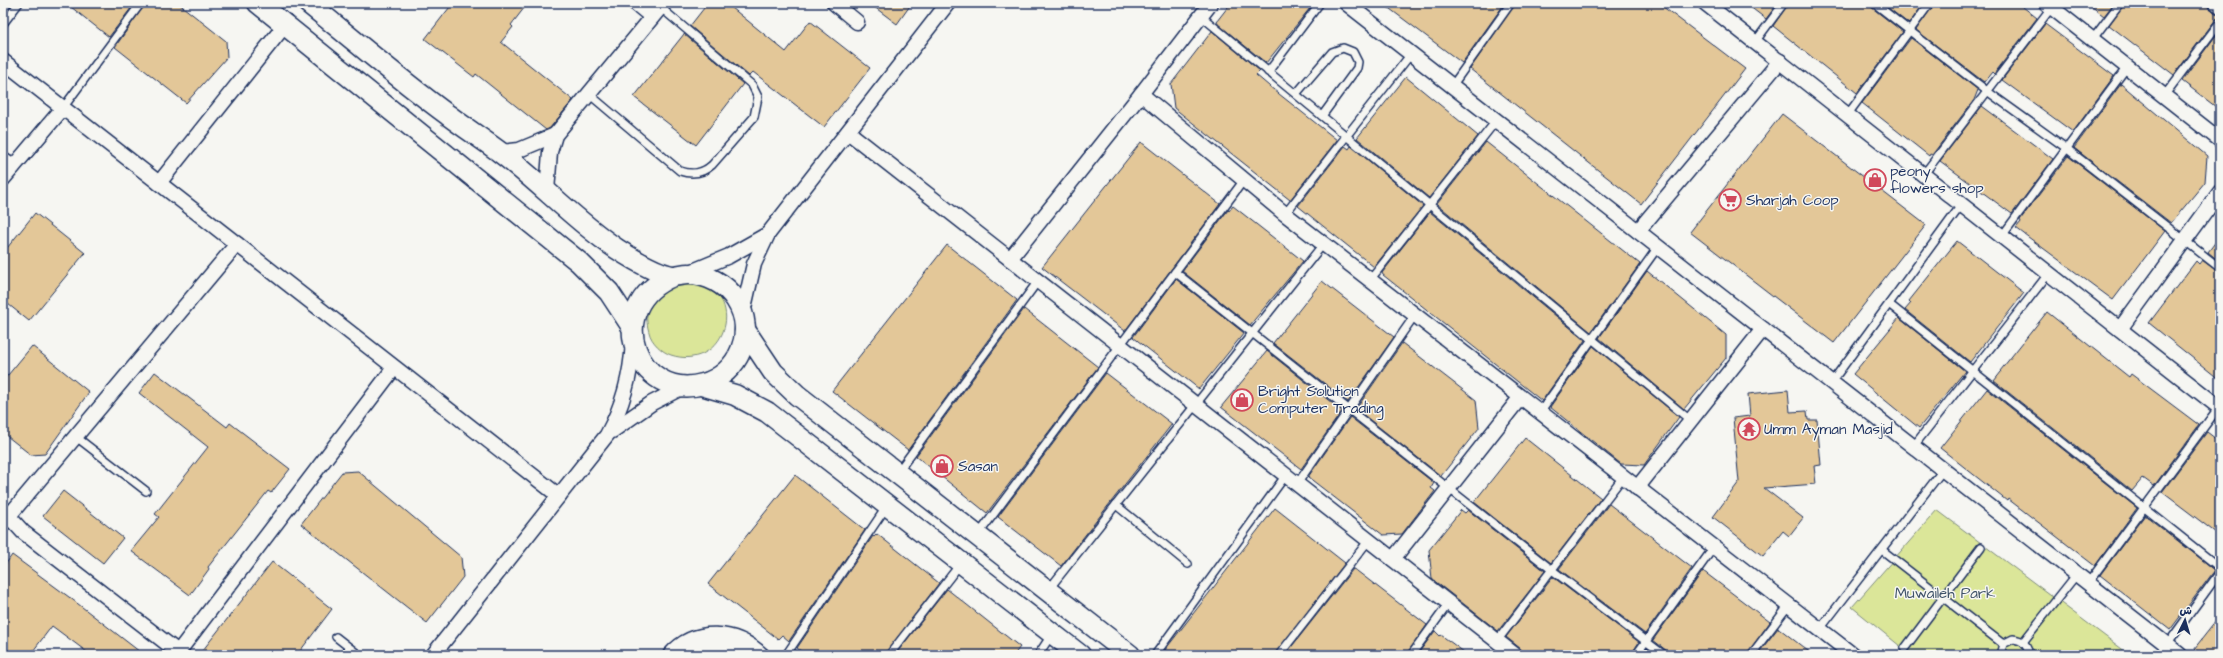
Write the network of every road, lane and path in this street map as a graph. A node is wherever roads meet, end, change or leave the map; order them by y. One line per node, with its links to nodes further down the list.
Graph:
1 (19, 3): 24 (lane)
2 (141, 3): 40 (lane)
3 (258, 3): 25 (main road)
4 (308, 3): 49 (main road)
5 (635, 3): 19 (street)
6 (834, 3): 22 (street)
7 (948, 3): 44 (street)
8 (1211, 3): 21 (street)
9 (1320, 3): 33 (lane)
10 (1346, 3): 29 (street)
11 (1512, 3): 34 (lane)
12 (1705, 3): 28 (street)
13 (1784, 3): 28 (lane)
14 (1874, 3): 26 (lane)
15 (1930, 3): 26 (lane)
16 (2120, 3): 27 (lane)
17 (2211, 3): 20 (lane)
18 (2048, 5): 27 (street); 35 (lane)
19 (659, 9): 36 (street); 36 (lane)
20 (2220, 10)
21 (1201, 16): 33 (lane); 37 (street)
22 (857, 22)
23 (2220, 22): 39 (lane)
24 (3, 24)
25 (285, 25): 54 (street); 79 (main road)
26 (1909, 31): 35 (lane); 41 (lane)
27 (2092, 40): 32 (street)
28 (1755, 42): 31 (street)
29 (1411, 54): 34 (street); 46 (lane)
30 (3, 61): 40 (street)
31 (1780, 61): 41 (street); 60 (street)
32 (2127, 67): 39 (street); 48 (lane)
33 (1268, 72): 38 (lane)
34 (1452, 86): 43 (street)
35 (1987, 91): 48 (lane); 51 (lane)
36 (590, 94): 45 (street)
37 (1141, 94): 53 (street); 67 (street)
38 (1296, 94): 42 (lane); 42 (lane)
39 (2164, 96): 47 (street)
40 (63, 108): 50 (street); 54 (street)
41 (1848, 114): 51 (street)
42 (1322, 116): 46 (lane)
43 (1496, 121): 58 (lane); 60 (street)
44 (848, 132): 61 (street); 67 (street)
45 (556, 135): 49 (street); 55 (street)
46 (1346, 136): 58 (lane); 59 (lane)
47 (2220, 140)
48 (2066, 148): 62 (lane); 63 (lane)
49 (501, 152): 55 (main road)
50 (8, 164): 52 (street)
51 (1924, 174): 57 (street)
52 (3, 179)
53 (1244, 180): 59 (street); 69 (lane)
54 (159, 183): 65 (street)
55 (547, 191): 71 (main road)
56 (2220, 192): 63 (street)
57 (1962, 204): 62 (street); 74 (lane)
58 (1430, 205): 72 (lane); 81 (lane)
59 (1285, 214): 64 (street)
60 (1638, 231): 66 (street)
61 (768, 234): 71 (street); 76 (street)
62 (2002, 236): 70 (street)
63 (2185, 240): 68 (lane); 78 (street)
64 (1324, 243): 72 (street); 80 (lane)
65 (237, 244): 83 (street); 93 (street)
66 (1658, 247): 77 (street); 81 (lane)
67 (1010, 259): 73 (street)
68 (2220, 268)
69 (1175, 272): 80 (lane); 82 (lane)
70 (2049, 273): 78 (street); 84 (lane)
71 (680, 275): 76 (main road); 79 (main road)
72 (1370, 280): 75 (street)
73 (1038, 281): 82 (street); 97 (lane)
74 (1889, 304): 84 (lane); 85 (lane)
75 (1415, 315): 87 (street); 90 (lane)
76 (744, 321): 86 (main road); 97 (main road)
77 (1763, 329): 85 (street); 92 (street)
78 (2120, 329): 89 (street)
79 (632, 332): 86 (main road); 94 (street)
80 (1252, 333): 88 (lane); 90 (lane)
81 (1592, 339): 91 (lane); 92 (lane)
82 (1120, 345): 88 (street); 108 (lane)
83 (394, 368): 103 (street); 134 (street)
84 (1973, 371): 95 (lane); 106 (lane)
85 (1831, 383): 95 (street)
86 (693, 386): 94 (street); 105 (main road)
87 (1520, 398): 91 (street); 101 (street)
88 (1196, 404): 99 (street); 104 (lane)
89 (2220, 407): 106 (lane)
90 (1349, 410): 99 (lane); 101 (lane)
91 (1540, 412): 98 (street)
92 (1690, 420): 100 (street)
93 (75, 436): 102 (lane); 107 (street)
94 (607, 436): 103 (street)
95 (1913, 446): 96 (street)
96 (1943, 470): 112 (lane); 119 (street)
97 (897, 473): 108 (main road)
98 (1623, 477): 100 (street); 117 (lane)
99 (1292, 479): 109 (street); 145 (lane)
100 (1637, 488): 110 (street)
101 (1449, 489): 113 (street); 117 (lane)
102 (146, 491)
103 (558, 496): 136 (street)
104 (1116, 505): 115 (lane); 121 (lane)
105 (887, 506): 114 (main road); 140 (lane)
106 (2144, 508): 116 (lane); 120 (lane)
107 (5, 516): 134 (street)
108 (977, 536): 121 (main road)
109 (1369, 540): 113 (street); 146 (lane)
110 (1714, 547): 124 (street); 128 (lane)
111 (1982, 547): 122 (lane)
112 (1882, 550): 122 (lane); 125 (lane)
113 (1394, 558): 123 (street)
114 (961, 563): 126 (main road); 141 (lane)
115 (1188, 564)
116 (2220, 568)
117 (1552, 570): 128 (lane); 129 (lane)
118 (2220, 572): 132 (lane)
119 (2077, 574): 120 (street); 130 (lane)
120 (2088, 583): 132 (street)
121 (1048, 591): 144 (main road)
122 (1944, 598): 131 (lane); 133 (lane)
123 (1449, 603): 129 (street); 147 (lane)
124 (1789, 605): 125 (street); 151 (lane)
125 (1820, 629): 152 (street)
126 (1052, 634): 142 (lane); 143 (main road)
127 (336, 637): 135 (lane)
128 (1646, 641): 149 (lane); 150 (lane)
129 (1497, 642): 148 (street)
130 (2023, 642): 131 (lane); 154 (lane)
131 (2003, 644): 153 (lane)
132 (2167, 645): 155 (street)
133 (1906, 648)
134 (177, 654)
135 (359, 655)
136 (433, 655)
137 (670, 655): 139 (street)
138 (682, 655): 139 (street)
139 (761, 655)
140 (786, 655)
141 (889, 655)
142 (1038, 655)
143 (1080, 655)
144 (1130, 655)
145 (1155, 655)
146 (1279, 655)
147 (1411, 655)
148 (1515, 655)
149 (1636, 655)
150 (1664, 655)
151 (1751, 655)
152 (1853, 655)
153 (2000, 655)
154 (2028, 655)
155 (2180, 655)

